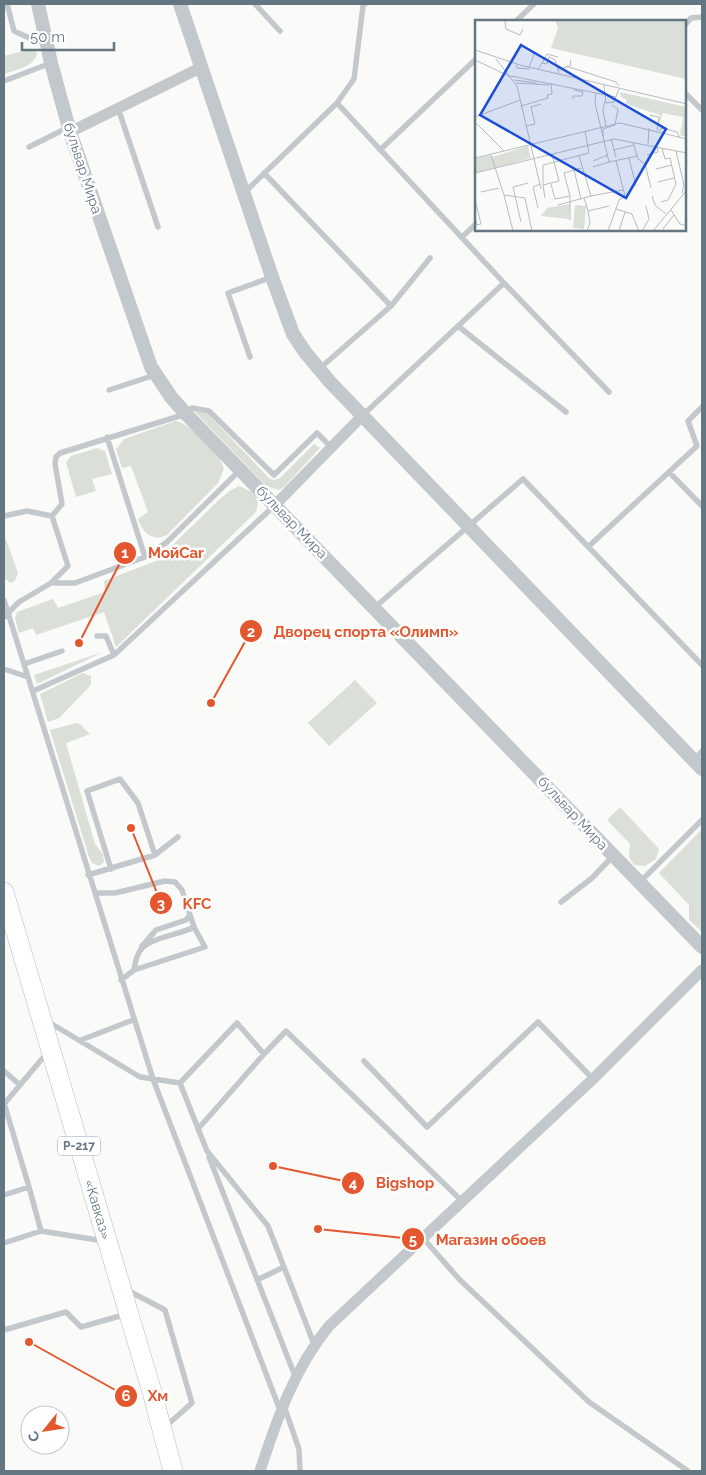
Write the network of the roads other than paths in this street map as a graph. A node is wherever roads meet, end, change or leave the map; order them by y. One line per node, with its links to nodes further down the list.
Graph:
1 (7, 4): 11 (lane)
2 (38, 4): 11 (street, бульвар Мира)
3 (180, 4): 14 (street)
4 (255, 4): 10 (lane)
5 (365, 4): 17 (lane)
6 (534, 4): 8 (lane)
7 (702, 17): 9 (lane)
8 (517, 20)
9 (686, 24)
10 (280, 32)
11 (46, 41): 13 (street, бульвар Мира)
12 (475, 60): 22 (lane)
13 (51, 63): 15 (lane); 20 (street, бульвар Мира)
14 (200, 68): 18 (street); 24 (street)
15 (4, 80)
16 (686, 94): 19 (lane)
17 (337, 103): 22 (lane); 23 (lane)
18 (118, 108): 20 (street); 26 (lane)
19 (702, 110)
20 (70, 129): 21 (lane); 35 (street, бульвар Мира)
21 (29, 147)
22 (380, 150): 27 (lane)
23 (264, 173): 24 (lane); 31 (lane)
24 (243, 193): 29 (street)
25 (475, 225): 27 (lane)
26 (158, 227)
27 (462, 238): 30 (lane)
28 (430, 258): 31 (lane)
29 (272, 277): 33 (lane); 34 (street)
30 (504, 283): 32 (lane); 37 (lane)
31 (391, 306): 34 (lane)
32 (458, 326): 39 (lane); 41 (lane)
33 (250, 357)
34 (319, 369): 41 (street)
35 (155, 375): 36 (lane); 40 (street, бульвар Мира)
36 (109, 390)
37 (609, 392)
38 (702, 407): 45 (lane)
39 (566, 412)
40 (186, 414): 42 (lane); 43 (lane); 44 (street, бульвар Мира)
41 (364, 414): 43 (street); 50 (street)
42 (108, 437): 49 (lane); 52 (lane)
43 (332, 448): 46 (street)
44 (240, 470): 46 (street, бульвар Мира); 52 (lane)
45 (669, 472): 47 (lane); 51 (lane)
46 (275, 505): 55 (street, бульвар Мира); 59 (lane)
47 (702, 506)
48 (4, 516): 49 (lane)
49 (52, 516): 53 (lane)
50 (471, 526): 51 (lane); 55 (lane); 65 (street)
51 (589, 546): 61 (lane)
52 (145, 557): 53 (lane)
53 (51, 584): 56 (lane)
54 (4, 600): 56 (lane)
55 (375, 608): 69 (street, бульвар Мира)
56 (6, 615): 60 (lane)
57 (97, 636): 59 (lane)
58 (62, 651): 60 (lane)
59 (114, 655): 64 (lane)
60 (24, 664): 63 (lane)
61 (702, 665)
62 (4, 669): 63 (lane)
63 (28, 677): 64 (lane)
64 (32, 691): 71 (lane)
65 (699, 760)
66 (702, 820): 72 (lane)
67 (178, 836): 68 (lane)
68 (155, 855): 70 (lane); 70 (lane)
69 (613, 856): 72 (street, бульвар Мира); 75 (lane)
70 (112, 869): 71 (lane)
71 (88, 875): 74 (lane)
72 (640, 882): 79 (street, бульвар Мира)
73 (4, 892): 77 (highway, «Кавказ» / Р-217)
74 (95, 894): 76 (lane); 83 (lane)
75 (561, 902)
76 (190, 915): 78 (lane); 80 (lane)
77 (8, 916): 84 (highway, «Кавказ» / Р-217)
78 (194, 927): 80 (lane); 81 (lane)
79 (702, 947)
80 (140, 950): 81 (lane)
81 (134, 970): 83 (lane)
82 (702, 970): 92 (street)
83 (121, 980): 85 (lane)
84 (41, 1018): 86 (lane); 87 (highway, «Кавказ» / Р-217)
85 (133, 1020): 86 (lane); 91 (lane)
86 (80, 1040): 91 (lane)
87 (50, 1050): 94 (lane); 103 (highway, «Кавказ» / Р-217)
88 (264, 1054): 93 (lane); 96 (lane); 100 (lane)
89 (364, 1061): 92 (lane)
90 (4, 1071): 94 (lane)
91 (153, 1079): 93 (lane); 112 (lane)
92 (593, 1079): 100 (street)
93 (180, 1083): 96 (lane)
94 (20, 1085): 95 (lane)
95 (4, 1104): 98 (lane)
96 (198, 1129): 97 (lane)
97 (207, 1151): 105 (lane); 106 (lane)
98 (29, 1187): 99 (lane); 101 (lane)
99 (4, 1195)
100 (463, 1202): 102 (street)
101 (41, 1231): 103 (lane); 104 (lane)
102 (424, 1238): 110 (street); 117 (lane)
103 (107, 1241): 107 (highway, «Кавказ» / Р-217)
104 (4, 1242)
105 (284, 1267): 106 (lane); 110 (lane)
106 (257, 1280): 111 (lane)
107 (121, 1287): 108 (highway, «Кавказ» / Р-217); 113 (lane)
108 (129, 1313): 109 (lane); 113 (highway, «Кавказ» / Р-217)
109 (4, 1330)
110 (314, 1344): 111 (street)
111 (295, 1376): 112 (street)
112 (282, 1407): 115 (street); 116 (lane)
113 (162, 1430): 114 (highway, «Кавказ» / Р-217)
114 (173, 1471)
115 (260, 1471)
116 (300, 1471)
117 (688, 1471)

